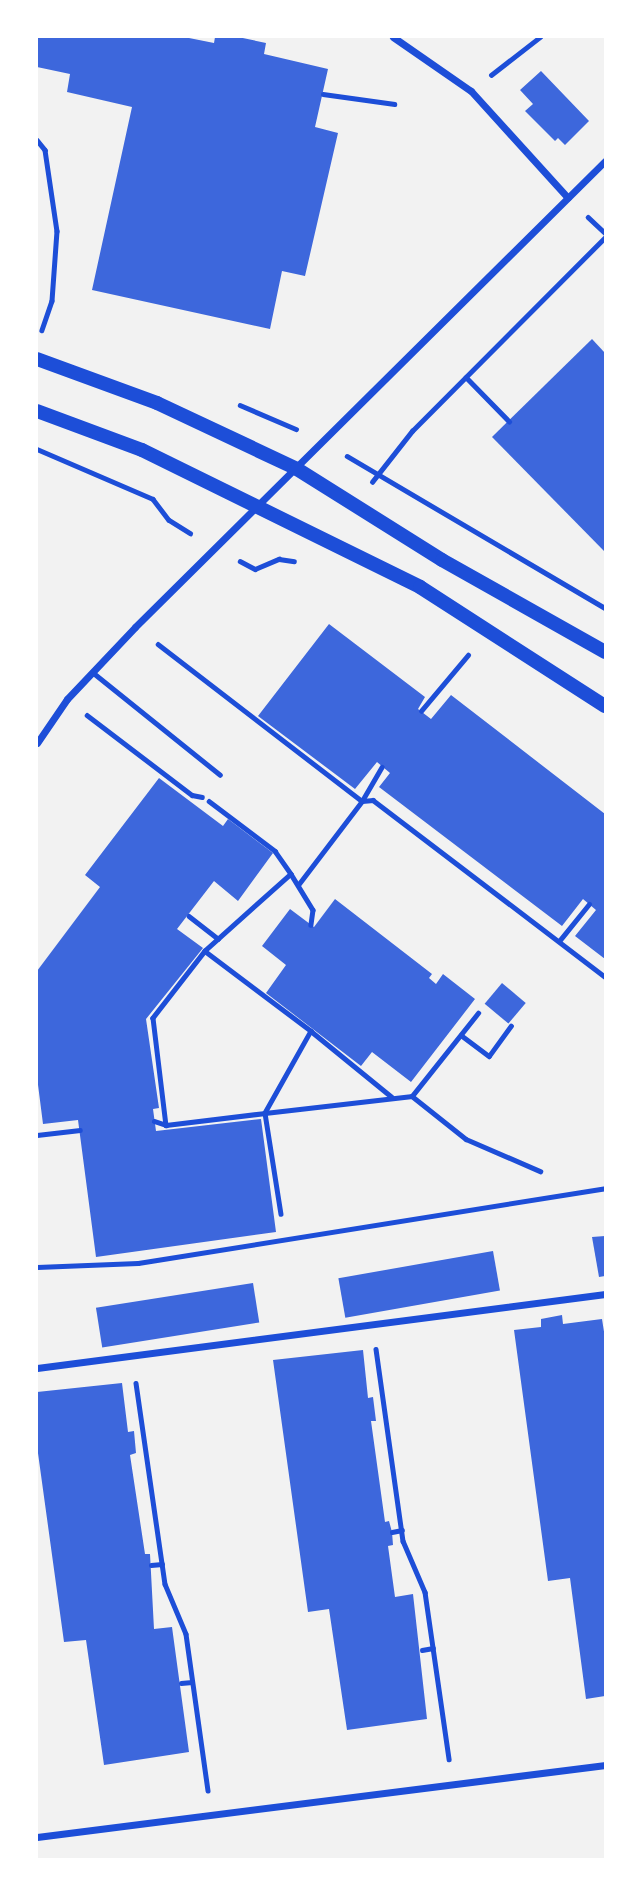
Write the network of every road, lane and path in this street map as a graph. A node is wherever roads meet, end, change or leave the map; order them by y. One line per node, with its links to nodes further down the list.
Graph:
1 (393, 37): 3 (street)
2 (540, 37): 3 (path)
3 (471, 91): 8 (street)
4 (323, 94): 5 (path)
5 (394, 104)
6 (37, 140): 10 (path)
7 (605, 160): 8 (street)
8 (568, 198): 16 (street)
9 (605, 237): 12 (path)
10 (41, 333)
11 (37, 359): 16 (main road)
12 (466, 377): 14 (path); 17 (path)
13 (37, 411): 18 (main road)
14 (509, 421)
15 (37, 449): 19 (path)
16 (297, 469): 18 (street); 23 (main road)
17 (378, 474)
18 (259, 505): 19 (street); 26 (main road)
19 (215, 549): 20 (path); 21 (street)
20 (302, 563)
21 (135, 626): 24 (street); 31 (path)
22 (460, 645): 27 (path)
23 (605, 652)
24 (92, 672): 25 (street); 30 (lane)
25 (67, 699): 28 (street); 32 (path)
26 (605, 706)
27 (421, 711)
28 (37, 743)
29 (382, 767): 31 (path)
30 (220, 775)
31 (362, 800): 33 (path); 38 (path)
32 (291, 874): 33 (path); 37 (path)
33 (298, 885): 36 (path)
34 (589, 904): 38 (path)
35 (189, 916): 37 (path)
36 (311, 925)
37 (218, 939): 39 (path)
38 (560, 940): 40 (path)
39 (205, 951): 43 (path); 49 (path)
40 (605, 977)
41 (478, 1013): 44 (path)
42 (511, 1026): 44 (path)
43 (311, 1031): 46 (path); 47 (path)
44 (461, 1035): 45 (path)
45 (412, 1096): 46 (path); 53 (path)
46 (393, 1098): 47 (path)
47 (265, 1113): 49 (path); 54 (path)
48 (154, 1121): 49 (path)
49 (166, 1125)
50 (80, 1130): 51 (path)
51 (37, 1135)
52 (605, 1188): 53 (lane)
53 (585, 1191): 54 (lane)
54 (285, 1240): 55 (lane)
55 (37, 1266)
56 (605, 1294): 57 (street)
57 (372, 1324): 58 (street); 60 (path)
58 (134, 1354): 59 (street); 63 (path)
59 (37, 1368)
60 (384, 1408): 61 (path); 64 (path)
61 (375, 1409)
62 (134, 1441): 63 (path)
63 (144, 1441): 66 (path)
64 (402, 1530): 65 (path); 68 (path)
65 (392, 1532)
66 (162, 1564): 67 (path); 70 (path)
67 (151, 1565)
68 (433, 1648): 69 (path); 73 (path)
69 (422, 1650)
70 (192, 1682): 71 (path); 74 (path)
71 (181, 1683)
72 (605, 1765): 73 (street)
73 (453, 1785): 74 (street)
74 (212, 1818): 75 (street)
75 (37, 1837)

